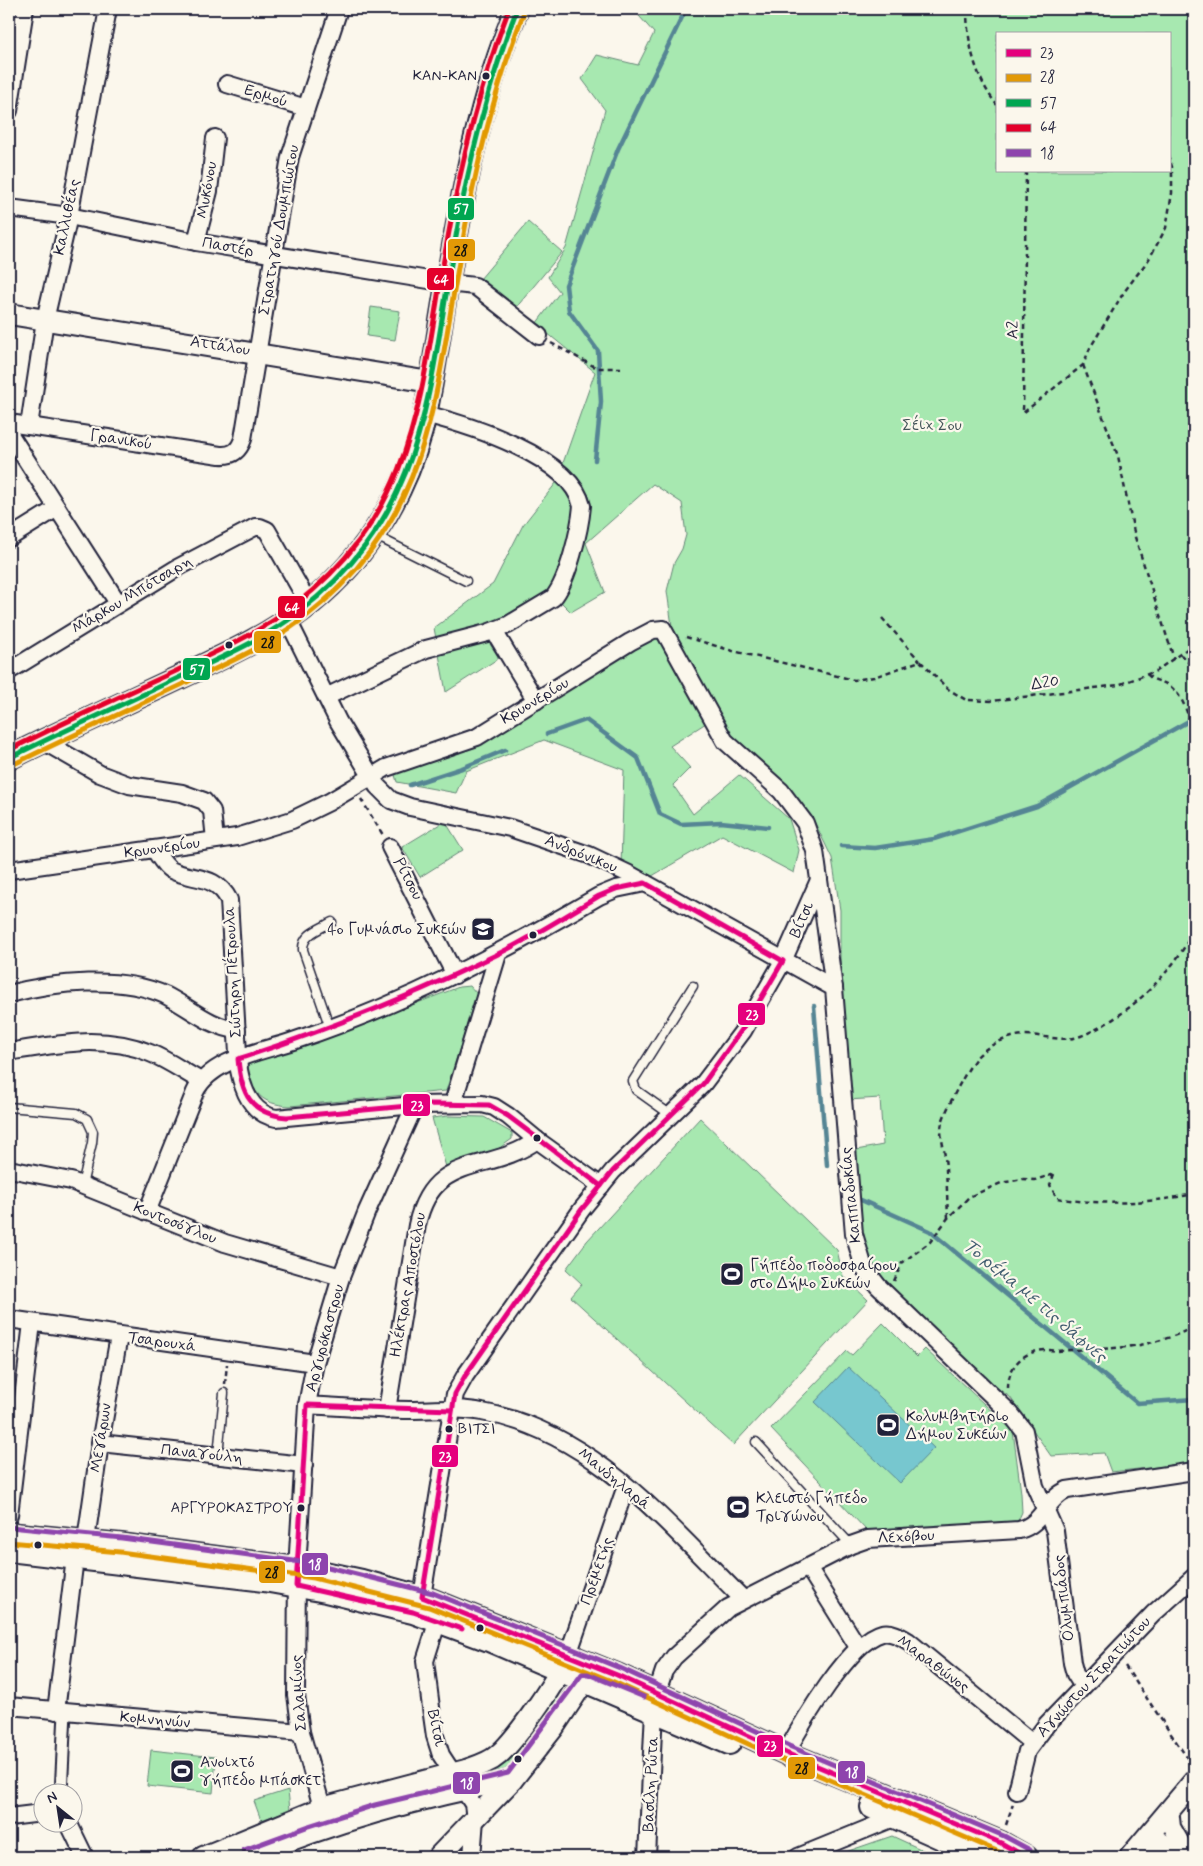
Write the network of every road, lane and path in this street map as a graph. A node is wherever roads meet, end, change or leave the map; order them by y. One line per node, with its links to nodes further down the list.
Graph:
1 (25, 9): 6 (street)
2 (108, 9): 15 (street, Καλλιθέας)
3 (339, 9): 9 (street, Στρατηγού Δουμπιώτου)
4 (517, 9): 18 (main road)
5 (967, 9): 8 (path)
6 (14, 44): 10 (street)
7 (227, 84): 9 (street, Ερμού)
8 (996, 103)
9 (306, 108): 17 (street, Στρατηγού Δουμπιώτου)
10 (9, 111)
11 (215, 138): 16 (street, Μυκόνου)
12 (1170, 161): 23 (path)
13 (1026, 172): 23 (path, A2)
14 (9, 208): 15 (street, Παστέρ)
15 (69, 216): 16 (street, Παστέρ); 20 (street, Καλλιθέας)
16 (196, 242): 17 (street, Παστέρ)
17 (274, 255): 18 (street, Παστέρ); 22 (street, Στρατηγού Δουμπιώτου)
18 (447, 284): 21 (street, Παστέρ); 25 (main road)
19 (9, 314): 20 (street, Αττάλου)
20 (45, 320): 22 (street, Αττάλου); 28 (street, Καλλιθέας)
21 (539, 336): 24 (path)
22 (258, 352): 25 (street, Αττάλου); 30 (street, Στρατηγού Δουμπιώτου)
23 (1083, 365): 43 (path)
24 (621, 368)
25 (430, 382): 26 (main road)
26 (425, 414): 32 (main road); 40 (street)
27 (9, 423): 28 (street, Γρανικού)
28 (29, 426): 30 (street, Γρανικού)
29 (9, 434): 31 (street)
30 (234, 453)
31 (57, 508): 33 (street); 35 (street)
32 (373, 535): 34 (lane); 36 (main road)
33 (9, 538)
34 (466, 581)
35 (118, 603): 36 (street, Μάρκου Μπότσαρη); 46 (street, Μάρκου Μπότσαρη)
36 (309, 604): 38 (main road)
37 (882, 618): 44 (path, Δ20)
38 (288, 620): 48 (street); 51 (main road)
39 (664, 629): 44 (path); 49 (street, Κρυονερίου); 61 (street)
40 (494, 631): 48 (street); 49 (street)
41 (1194, 644): 42 (path, Δ20)
42 (1181, 655): 43 (path, Δ20); 45 (path)
43 (1174, 659): 47 (path, Δ20)
44 (920, 661): 47 (path, Δ20)
45 (1194, 668)
46 (9, 671)
47 (1147, 674): 50 (path)
48 (326, 697): 53 (street)
49 (536, 702): 53 (street, Κρυονερίου)
50 (1194, 735)
51 (43, 741): 52 (main road); 55 (street)
52 (9, 758)
53 (371, 777): 54 (street, Κρυονερίου); 62 (street, Ανδρόνικου)
54 (354, 787): 55 (street, Κρυονερίου); 57 (path, Ρίτσου)
55 (215, 840): 56 (street, Κρυονερίου)
56 (176, 846): 58 (street, Κρυονερίου); 60 (street)
57 (390, 847): 67 (street, Ρίτσου)
58 (154, 849): 59 (street, Κρυονερίου); 60 (street, Σώτηρη Πέτρουλα)
59 (9, 870)
60 (194, 875): 72 (street, Σώτηρη Πέτρουλα)
61 (820, 878): 66 (street, Βίτσι); 69 (street)
62 (645, 883): 65 (street); 66 (street, Ανδρόνικου)
63 (332, 922): 71 (lane)
64 (1194, 929): 86 (path)
65 (498, 954): 67 (street); 76 (street)
66 (783, 961): 69 (street); 79 (street, Βίτσι)
67 (455, 975): 71 (street)
68 (694, 986): 79 (lane)
69 (834, 988): 88 (street, Καππαδοκίας)
70 (9, 994): 72 (street)
71 (330, 1028): 74 (street)
72 (237, 1030): 74 (street, Σώτηρη Πέτρουλα)
73 (9, 1052): 75 (street)
74 (238, 1059): 75 (street); 77 (street, Σώτηρη Πέτρουλα)
75 (201, 1081): 85 (street)
76 (453, 1103): 77 (street, Σώτηρη Πέτρουλα); 80 (street, Σώτηρη Πέτρουλα)
77 (415, 1105): 87 (street, Αργυρόκαστρου)
78 (9, 1107): 82 (lane)
79 (671, 1115): 83 (street, Βίτσι)
80 (536, 1140): 83 (street, Σώτηρη Πέτρουλα); 97 (street, Ηλέκτρας Αποστόλου)
81 (9, 1170): 82 (street, Κοντοσόγλου)
82 (82, 1185): 85 (street, Κοντοσόγλου)
83 (601, 1186): 98 (street, Βίτσι)
84 (1194, 1194): 86 (path)
85 (147, 1212): 87 (street, Κοντοσόγλου)
86 (948, 1218): 88 (path)
87 (341, 1277): 94 (street, Αργυρόκαστρου)
88 (886, 1295): 99 (street, Καππαδοκίας)
89 (9, 1319): 90 (street, Τσαρουχά)
90 (32, 1323): 92 (street, Τσαρουχά); 107 (street)
91 (1194, 1327): 99 (path)
92 (119, 1336): 93 (street, Τσαρουχά); 101 (street, Μεγάρων)
93 (229, 1351): 94 (street, Τσαρουχά); 95 (path)
94 (315, 1363): 96 (street, Αργυρόκαστρου)
95 (224, 1393): 102 (lane)
96 (307, 1405): 97 (street, Μανδηλαρά); 103 (street, Αργυρόκαστρου)
97 (386, 1410): 98 (street, Μανδηλαρά)
98 (452, 1410): 105 (street, Μανδηλαρά); 115 (street, Βίτσι)
99 (1008, 1411): 106 (street, Καππαδοκίας)
100 (756, 1442): 109 (lane)
101 (100, 1443): 102 (street, Παναγούλη); 111 (street, Μεγάρων)
102 (218, 1456): 103 (street, Παναγούλη)
103 (304, 1464): 114 (street, Αργυρόκαστρου)
104 (1194, 1471): 106 (street, Λεχόβου)
105 (626, 1486): 116 (street, Μανδηλαρά); 120 (street, Πρεμετής)
106 (1046, 1510): 109 (street, Λεχόβου); 122 (street, Ολυμπιάδος)
107 (9, 1515)
108 (9, 1534): 111 (main road)
109 (851, 1545): 112 (street, Λεχόβου)
110 (9, 1550): 111 (main road)
111 (80, 1550): 114 (main road); 125 (street, Μεγάρων)
112 (808, 1567): 116 (street, Λεχόβου); 118 (street)
113 (1194, 1577): 119 (street, Αγνώστου Στρατιώτου)
114 (297, 1578): 115 (main road); 117 (main road); 126 (street, Σαλαμίνος)
115 (422, 1597): 120 (main road)
116 (742, 1598): 123 (street, Λεχόβου)
117 (438, 1620): 120 (main road); 132 (street, Βίτσι)
118 (858, 1647): 127 (street, Μαραθώνος); 128 (street, Μαραθώνος)
119 (1116, 1652): 122 (street, Αγνώστου Στρατιώτου); 129 (path)
120 (564, 1663): 121 (main road); 132 (street)
121 (590, 1673): 123 (main road); 130 (street)
122 (1082, 1685): 127 (street, Αγνώστου Στρατιώτου)
123 (656, 1701): 128 (main road); 139 (main road); 150 (street, Βασίλη Ρώτα)
124 (9, 1706): 125 (street, Κομνηνών)
125 (60, 1712): 126 (street, Κομνηνών); 133 (street, Μεγάρων)
126 (301, 1732): 138 (street, Σαλαμίνος)
127 (1032, 1743): 134 (street, Αγνώστου Στρατιώτου)
128 (786, 1753): 142 (main road)
129 (1194, 1768)
130 (512, 1780): 132 (street); 140 (street)
131 (1194, 1781): 135 (street)
132 (459, 1782): 138 (street); 140 (street, Βίτσι)
133 (60, 1784)
134 (1017, 1790): 142 (path)
135 (1170, 1808): 143 (street); 144 (street)
136 (32, 1814): 137 (street)
137 (9, 1817)
138 (325, 1817): 146 (street); 147 (street)
139 (896, 1817): 151 (street); 152 (main road)
140 (476, 1819): 148 (street); 149 (street, Βίτσι)
141 (74, 1834): 145 (street)
142 (1000, 1843): 153 (main road)
143 (1140, 1846): 144 (street)
144 (1180, 1853)
145 (85, 1857)
146 (203, 1857)
147 (247, 1857)
148 (438, 1857)
149 (472, 1857)
150 (647, 1857)
151 (798, 1857)
152 (984, 1857)
153 (1026, 1857)

